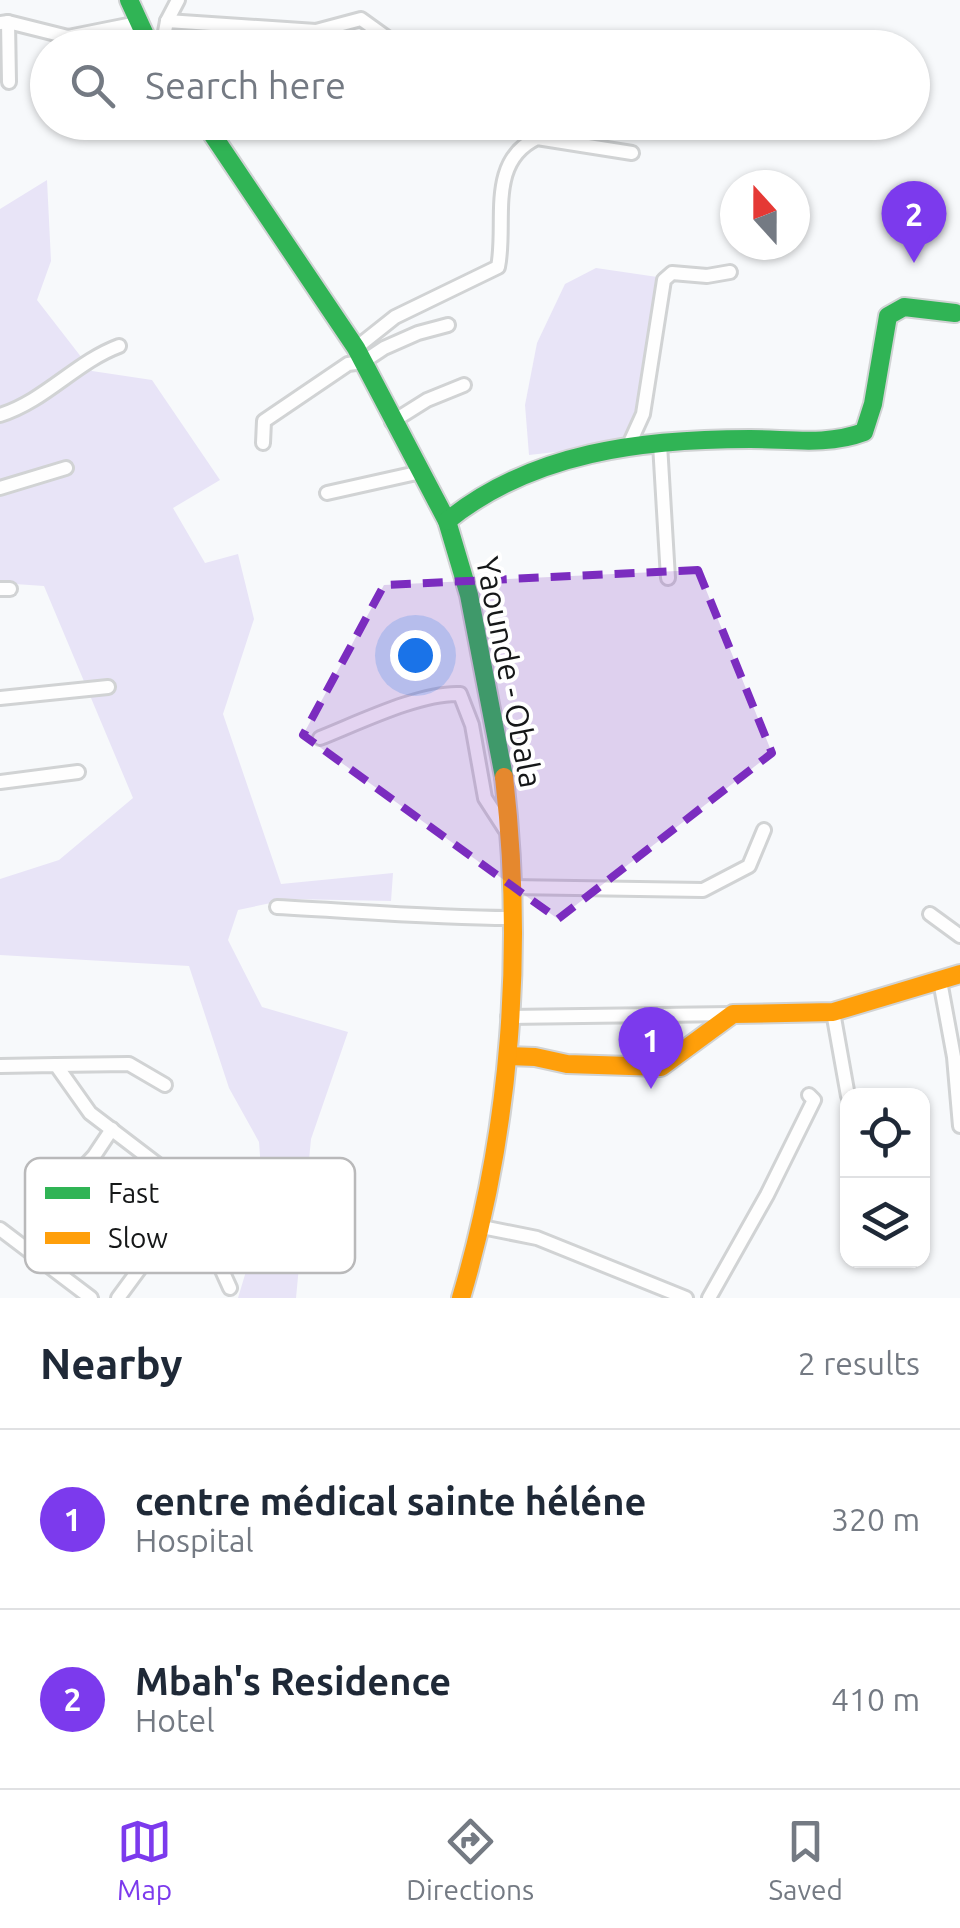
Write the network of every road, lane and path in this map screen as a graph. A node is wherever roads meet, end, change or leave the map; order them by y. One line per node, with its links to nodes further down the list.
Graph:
1 (129, 0): 5 (main road)
2 (178, 0): 3 (street)
3 (167, 21): 9 (street); 10 (street)
4 (4, 23): 6 (street); 13 (street)
5 (138, 23): 7 (street); 8 (main road)
6 (34, 30)
7 (105, 30)
8 (142, 30)
9 (165, 30)
10 (316, 30)
11 (316, 30): 12 (street)
12 (377, 30)
13 (9, 82)
14 (216, 140): 22 (main road, Yaounde - Obala)
15 (533, 140): 22 (street)
16 (549, 140): 17 (street)
17 (632, 154)
18 (730, 272): 28 (street)
19 (955, 313): 27 (main road)
20 (448, 325): 22 (street)
21 (119, 346): 24 (street)
22 (359, 355): 25 (main road, Yaounde - Obala); 26 (street)
23 (464, 385): 25 (street)
24 (0, 415)
25 (392, 422): 30 (main road, Yaounde - Obala)
26 (263, 443)
27 (660, 444): 28 (main road); 34 (street)
28 (628, 447): 33 (main road)
29 (66, 468): 31 (street)
30 (421, 472): 32 (street); 33 (main road, Yaounde - Obala)
31 (0, 488)
32 (327, 493)
33 (446, 522): 41 (main road, Yaounde - Obala)
34 (668, 578)
35 (108, 687): 36 (street)
36 (0, 698)
37 (320, 738): 41 (street)
38 (78, 772): 39 (street)
39 (0, 782)
40 (764, 830): 42 (street)
41 (510, 836): 42 (main road, Yaounde - Obala)
42 (511, 887): 45 (main road, Yaounde - Obala)
43 (277, 908): 45 (street)
44 (930, 914): 46 (street)
45 (511, 918): 51 (main road, Yaounde - Obala)
46 (960, 936)
47 (960, 974): 48 (main road)
48 (940, 980): 49 (main road); 58 (street)
49 (833, 1012): 50 (main road); 56 (street)
50 (733, 1014): 51 (street); 52 (main road)
51 (508, 1017): 52 (main road, Yaounde - Obala)
52 (508, 1056): 62 (main road, Yaounde - Obala)
53 (56, 1065): 54 (street); 55 (street); 59 (street)
54 (0, 1066)
55 (165, 1085)
56 (847, 1088)
57 (809, 1094): 73 (street)
58 (960, 1126)
59 (112, 1129): 60 (street); 61 (street)
60 (92, 1158)
61 (149, 1158)
62 (482, 1226): 71 (main road, Yaounde - Obala); 72 (street)
63 (2, 1233): 64 (street)
64 (25, 1250)
65 (57, 1273): 69 (street)
66 (136, 1273): 70 (street)
67 (223, 1273): 68 (street)
68 (230, 1288)
69 (91, 1298)
70 (118, 1298)
71 (461, 1298)
72 (686, 1298)
73 (709, 1298)

